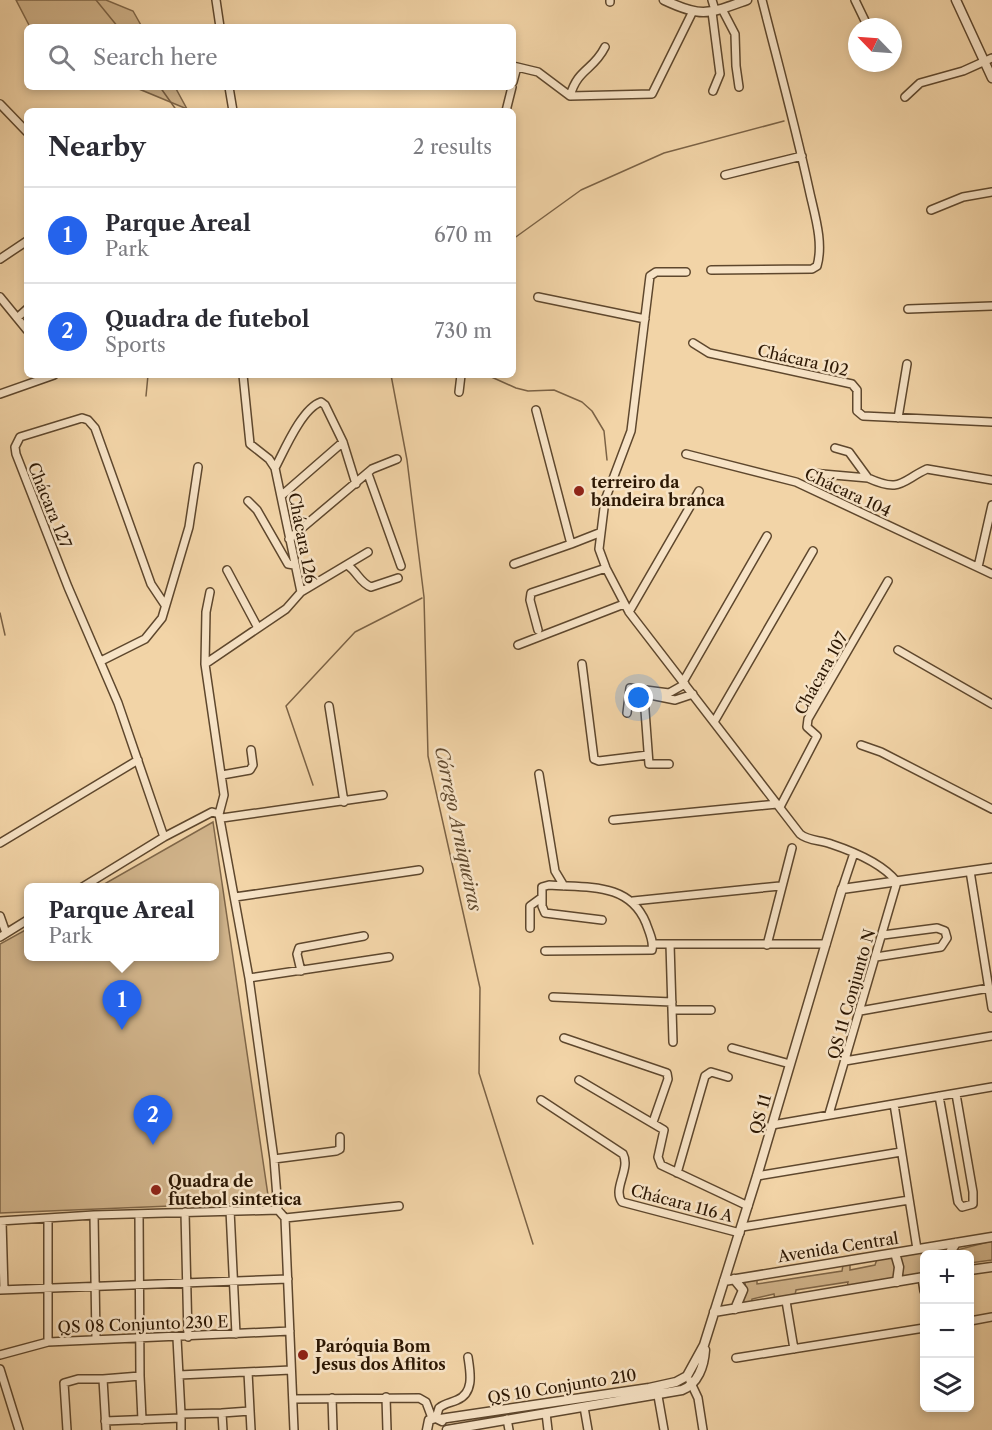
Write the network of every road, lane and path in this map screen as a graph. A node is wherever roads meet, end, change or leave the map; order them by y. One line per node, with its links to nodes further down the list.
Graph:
1 (216, 0): 11 (street)
2 (664, 0): 9 (street)
3 (712, 0): 8 (street)
4 (747, 0): 8 (street)
5 (762, 0): 26 (street)
6 (855, 0): 10 (street)
7 (956, 0): 13 (street)
8 (716, 10): 9 (street); 16 (street); 19 (street)
9 (692, 13): 20 (street)
10 (864, 18)
11 (220, 24)
12 (605, 47): 20 (street)
13 (988, 59): 15 (street); 21 (street)
14 (516, 66): 20 (street)
15 (992, 78)
16 (740, 87)
17 (229, 90): 23 (street)
18 (511, 90): 24 (street)
19 (713, 91)
20 (570, 96)
21 (905, 97)
22 (0, 104): 25 (street)
23 (231, 108)
24 (507, 108)
25 (24, 129)
26 (802, 156): 27 (street); 32 (street)
27 (725, 175)
28 (992, 192): 29 (street)
29 (931, 210)
30 (24, 243): 31 (street)
31 (0, 259)
32 (711, 270)
33 (686, 272): 40 (street)
34 (0, 297): 39 (street)
35 (538, 297): 40 (street)
36 (992, 306): 37 (street)
37 (908, 309)
38 (24, 312): 39 (street)
39 (17, 318): 41 (street)
40 (645, 319): 67 (street)
41 (24, 326)
42 (693, 343): 50 (street, Chácara 102)
43 (907, 364): 50 (street)
44 (45, 378): 48 (street)
45 (243, 378): 57 (street)
46 (461, 378): 47 (street)
47 (459, 392)
48 (0, 394)
49 (536, 410): 70 (street)
50 (898, 418): 51 (street, Chácara 102)
51 (992, 422)
52 (343, 442): 57 (street); 62 (street); 64 (street)
53 (836, 448): 60 (street)
54 (686, 454): 77 (street, Chácara 104)
55 (398, 459): 59 (street)
56 (198, 467): 86 (street)
57 (275, 468): 64 (street, Chácara 126)
58 (811, 472): 60 (street)
59 (368, 474): 62 (street); 76 (street)
60 (868, 478): 61 (street)
61 (992, 480)
62 (356, 484): 69 (street)
63 (699, 491): 87 (street)
64 (281, 496): 69 (street, Chácara 126)
65 (248, 501): 74 (street)
66 (992, 505): 77 (street)
67 (599, 533): 70 (street); 78 (street)
68 (767, 536): 95 (street)
69 (290, 539): 74 (street, Chácara 126)
70 (571, 544): 73 (street)
71 (813, 551): 100 (street)
72 (368, 552): 75 (street)
73 (514, 564)
74 (294, 565): 84 (street, Chácara 126)
75 (347, 565): 81 (street); 84 (street)
76 (401, 566)
77 (978, 567): 80 (street, Chácara 104)
78 (606, 568): 85 (street); 89 (street)
79 (227, 570): 88 (street)
80 (992, 574)
81 (398, 578)
82 (888, 580): 110 (street, Chácara 107)
83 (210, 592): 93 (street)
84 (300, 592): 88 (street, Chácara 126)
85 (624, 604): 87 (street); 90 (street)
86 (165, 605): 92 (street); 92 (street, Chácara 127)
87 (629, 612): 95 (street)
88 (258, 628): 93 (street, Chácara 126)
89 (538, 630)
90 (518, 645)
91 (898, 650): 97 (street)
92 (101, 661): 104 (street, Chácara 127)
93 (205, 664): 107 (street)
94 (582, 664): 103 (street)
95 (684, 683): 96 (street); 99 (street)
96 (693, 694): 100 (street); 103 (street)
97 (992, 704)
98 (329, 706): 109 (street)
99 (627, 713)
100 (714, 722): 110 (street)
101 (861, 745): 111 (street)
102 (251, 750): 107 (street)
103 (648, 755): 105 (street)
104 (138, 760): 114 (street, Chácara 127); 115 (street)
105 (669, 764)
106 (539, 774): 123 (street)
107 (222, 775): 112 (street)
108 (383, 795): 109 (street)
109 (344, 802): 112 (street)
110 (779, 806): 113 (street); 117 (street)
111 (992, 809)
112 (221, 816): 114 (street); 126 (street)
113 (613, 820)
114 (164, 837): 122 (street)
115 (0, 843)
116 (792, 848): 124 (street)
117 (854, 853): 121 (street); 125 (street)
118 (992, 868): 120 (street)
119 (419, 870): 126 (street)
120 (970, 871): 121 (street); 145 (street)
121 (897, 882): 125 (street); 134 (street, QS 11 Conjunto N)
122 (89, 883)
123 (564, 886): 127 (street); 128 (street)
124 (780, 886): 128 (street); 139 (street)
125 (842, 890): 137 (street, QS 11)
126 (235, 897): 144 (street)
127 (541, 898): 130 (street); 132 (street)
128 (633, 901): 136 (street)
129 (0, 916): 133 (street)
130 (602, 920)
131 (24, 922): 133 (street)
132 (530, 928)
133 (3, 935)
134 (883, 935): 142 (street, QS 11 Conjunto N); 142 (street)
135 (363, 936): 143 (street)
136 (653, 944): 138 (street); 140 (street)
137 (826, 944): 139 (street); 157 (street, QS 11)
138 (670, 945): 139 (street); 147 (street)
139 (767, 945)
140 (544, 951)
141 (389, 957): 143 (street)
142 (876, 957): 151 (street, QS 11 Conjunto N)
143 (301, 971): 144 (street)
144 (249, 978): 170 (street)
145 (989, 988): 148 (street); 151 (street)
146 (553, 997): 147 (street)
147 (672, 1002): 149 (street)
148 (992, 1008)
149 (672, 1010): 150 (street); 154 (street)
150 (711, 1010)
151 (860, 1011): 156 (street, QS 11 Conjunto N)
152 (992, 1036): 156 (street)
153 (564, 1038): 166 (street)
154 (673, 1042)
155 (732, 1048): 157 (street)
156 (845, 1061): 165 (street, QS 11 Conjunto N)
157 (790, 1064): 167 (street, QS 11)
158 (728, 1077): 171 (street)
159 (579, 1080): 166 (street)
160 (992, 1087): 161 (street)
161 (956, 1094): 162 (street); 162 (street)
162 (939, 1096): 164 (street)
163 (541, 1100): 184 (street, Chácara 116 A)
164 (894, 1104): 165 (street); 169 (street)
165 (829, 1114): 167 (street)
166 (653, 1122): 171 (street)
167 (772, 1125): 172 (street, QS 11)
168 (340, 1137): 170 (street)
169 (901, 1152): 172 (street); 173 (street)
170 (274, 1159): 177 (street)
171 (677, 1173): 175 (street)
172 (757, 1176): 175 (street, QS 11)
173 (909, 1200): 184 (street); 187 (street)
174 (399, 1206): 181 (street)
175 (748, 1206): 184 (street, QS 11)
176 (230, 1210): 177 (street); 178 (street); 196 (street)
177 (278, 1210): 181 (street)
178 (185, 1212): 179 (street); 198 (street)
179 (139, 1214): 180 (street); 199 (street)
180 (94, 1215): 182 (street); 200 (street)
181 (285, 1218): 192 (street)
182 (48, 1219): 183 (street); 201 (street)
183 (1, 1221): 202 (street)
184 (741, 1230): 195 (street, QS 11)
185 (992, 1237): 186 (street, Avenida Central)
186 (957, 1243): 187 (street, Avenida Central); 188 (street)
187 (918, 1249): 189 (street, Avenida Central)
188 (952, 1250)
189 (895, 1253): 194 (street, Avenida Central); 197 (street)
190 (992, 1267): 191 (street)
191 (974, 1269)
192 (288, 1278): 196 (street); 209 (street)
193 (920, 1278): 197 (street)
194 (734, 1279): 195 (street, Avenida Central); 204 (street)
195 (724, 1281): 205 (street, QS 11)
196 (232, 1282): 198 (street); 210 (street)
197 (897, 1282): 203 (street)
198 (188, 1283): 199 (street); 211 (street)
199 (140, 1285): 200 (street); 212 (street)
200 (94, 1287): 201 (street); 214 (street)
201 (47, 1289): 202 (street); 215 (street)
202 (2, 1290)
203 (786, 1301): 204 (street); 217 (street)
204 (735, 1309): 205 (street)
205 (714, 1312): 216 (street, QS 11)
206 (992, 1317): 207 (street)
207 (974, 1320)
208 (920, 1329): 217 (street)
209 (290, 1331): 210 (street, QS 08 Conjunto 230 E); 222 (street)
210 (236, 1334): 211 (street, QS 08 Conjunto 230 E)
211 (189, 1337): 213 (street, QS 08 Conjunto 230 E)
212 (140, 1338): 213 (street, QS 08 Conjunto 230 E); 214 (street, QS 08 Conjunto 230 E); 225 (street)
213 (177, 1338): 224 (street)
214 (96, 1339): 215 (street, QS 08 Conjunto 230 E)
215 (48, 1342): 218 (street, QS 08 Conjunto 230 E)
216 (704, 1345): 226 (street, QS 11); 228 (street, QS 11)
217 (794, 1348): 220 (street)
218 (0, 1355)
219 (468, 1357): 239 (street)
220 (736, 1358)
221 (0, 1369): 229 (street)
222 (291, 1370): 223 (street); 233 (street)
223 (248, 1372): 224 (street); 235 (street)
224 (179, 1375): 238 (street)
225 (140, 1376): 227 (street); 241 (street)
226 (687, 1376): 228 (street); 239 (street, QS 10 Conjunto 210)
227 (103, 1379): 242 (street); 244 (street)
228 (692, 1385): 230 (street, QS 10 Conjunto 210); 259 (street)
229 (4, 1395): 243 (street)
230 (658, 1396): 234 (street, QS 10 Conjunto 210); 258 (street)
231 (386, 1397): 232 (street); 239 (street); 251 (street)
232 (332, 1398): 233 (street); 250 (street)
233 (293, 1399): 249 (street)
234 (584, 1407): 237 (street, QS 10 Conjunto 210); 257 (street)
235 (250, 1411): 236 (street); 248 (street)
236 (222, 1413): 238 (street); 247 (street)
237 (546, 1413): 240 (street, QS 10 Conjunto 210); 256 (street)
238 (181, 1416): 241 (street); 246 (street)
239 (436, 1418): 252 (street); 253 (street)
240 (507, 1419): 254 (street, QS 10 Conjunto 210); 255 (street)
241 (142, 1420): 242 (street)
242 (105, 1421): 245 (street)
243 (19, 1430)
244 (67, 1430)
245 (106, 1430)
246 (181, 1430)
247 (222, 1430)
248 (251, 1430)
249 (294, 1430)
250 (333, 1430)
251 (387, 1430)
252 (427, 1430)
253 (442, 1430)
254 (447, 1430)
255 (509, 1430)
256 (548, 1430)
257 (588, 1430)
258 (664, 1430)
259 (703, 1430)

